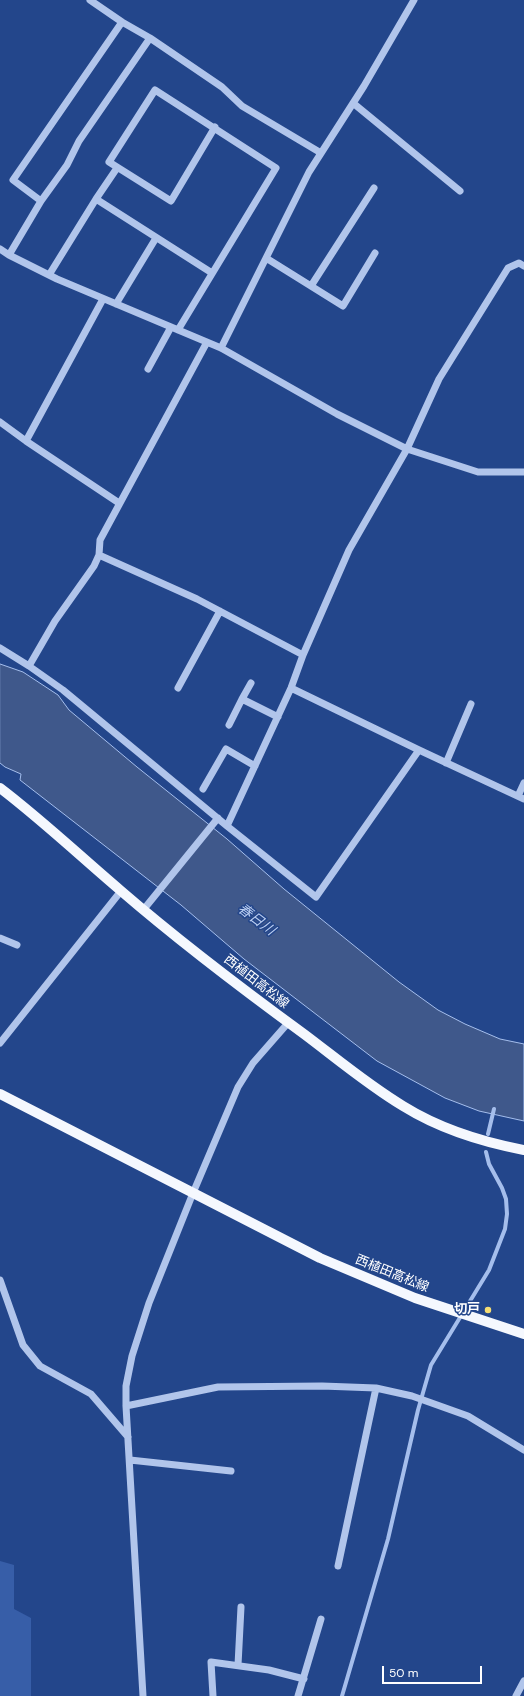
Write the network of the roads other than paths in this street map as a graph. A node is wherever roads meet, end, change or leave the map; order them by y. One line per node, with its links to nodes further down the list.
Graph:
1 (90, 0): 3 (street)
2 (414, 0): 5 (street)
3 (122, 22): 4 (street); 12 (street)
4 (150, 38): 7 (street); 12 (street)
5 (353, 103): 7 (street); 10 (street)
6 (215, 127): 8 (street); 8 (street); 19 (street)
7 (321, 153): 17 (street)
8 (117, 168): 11 (street)
9 (374, 188): 21 (street)
10 (460, 191)
11 (96, 199): 13 (street); 20 (street)
12 (42, 201): 16 (street)
13 (156, 238): 19 (street); 23 (street)
14 (1, 251): 16 (street)
15 (375, 253): 21 (street)
16 (9, 255): 20 (street)
17 (266, 258): 21 (street); 26 (street)
18 (524, 266): 30 (street)
19 (212, 273): 24 (street)
20 (49, 275): 22 (street)
21 (311, 286)
22 (103, 299): 23 (street); 29 (street)
23 (116, 304): 24 (street)
24 (174, 328): 25 (street); 27 (street)
25 (207, 342): 26 (street); 32 (street)
26 (221, 348): 30 (street)
27 (148, 369)
28 (0, 422): 29 (street)
29 (26, 441): 32 (street)
30 (407, 449): 31 (street); 36 (street)
31 (524, 472)
32 (119, 503): 33 (street)
33 (99, 555): 34 (street); 37 (street)
34 (220, 611): 36 (street); 39 (street)
35 (0, 648): 37 (street)
36 (303, 655): 40 (street)
37 (29, 666): 52 (street)
38 (251, 682): 41 (street)
39 (178, 688)
40 (291, 688): 43 (street); 45 (street)
41 (242, 699): 43 (street); 44 (street)
42 (471, 704): 46 (street)
43 (278, 717): 47 (street)
44 (229, 725)
45 (419, 750): 46 (street); 53 (street)
46 (446, 762): 51 (street)
47 (255, 766): 50 (street); 53 (street)
48 (524, 783): 51 (street)
49 (0, 788): 54 (main road, 西植田高松線)
50 (203, 789)
51 (521, 797)
52 (218, 818): 53 (street); 55 (street)
53 (227, 826)
54 (122, 891): 55 (main road, 西植田高松線); 59 (street)
55 (144, 910): 58 (main road, 西植田高松線)
56 (0, 938): 57 (street)
57 (17, 945)
58 (288, 1022): 61 (main road, 西植田高松線); 62 (street)
59 (0, 1043)
60 (0, 1094): 62 (main road, 西植田高松線)
61 (524, 1150)
62 (193, 1193): 64 (main road, 西植田高松線); 66 (street)
63 (0, 1280): 67 (street)
64 (524, 1334)
65 (376, 1388): 66 (street); 68 (street); 71 (street)
66 (126, 1406): 67 (street)
67 (128, 1437): 69 (street)
68 (524, 1450)
69 (130, 1460): 70 (street); 77 (street)
70 (230, 1471)
71 (338, 1566)
72 (241, 1607): 74 (street)
73 (322, 1619): 75 (street)
74 (238, 1665): 75 (street); 78 (street)
75 (304, 1679): 79 (street)
76 (524, 1681): 80 (street)
77 (143, 1696)
78 (213, 1696)
79 (298, 1696)
80 (516, 1696)

